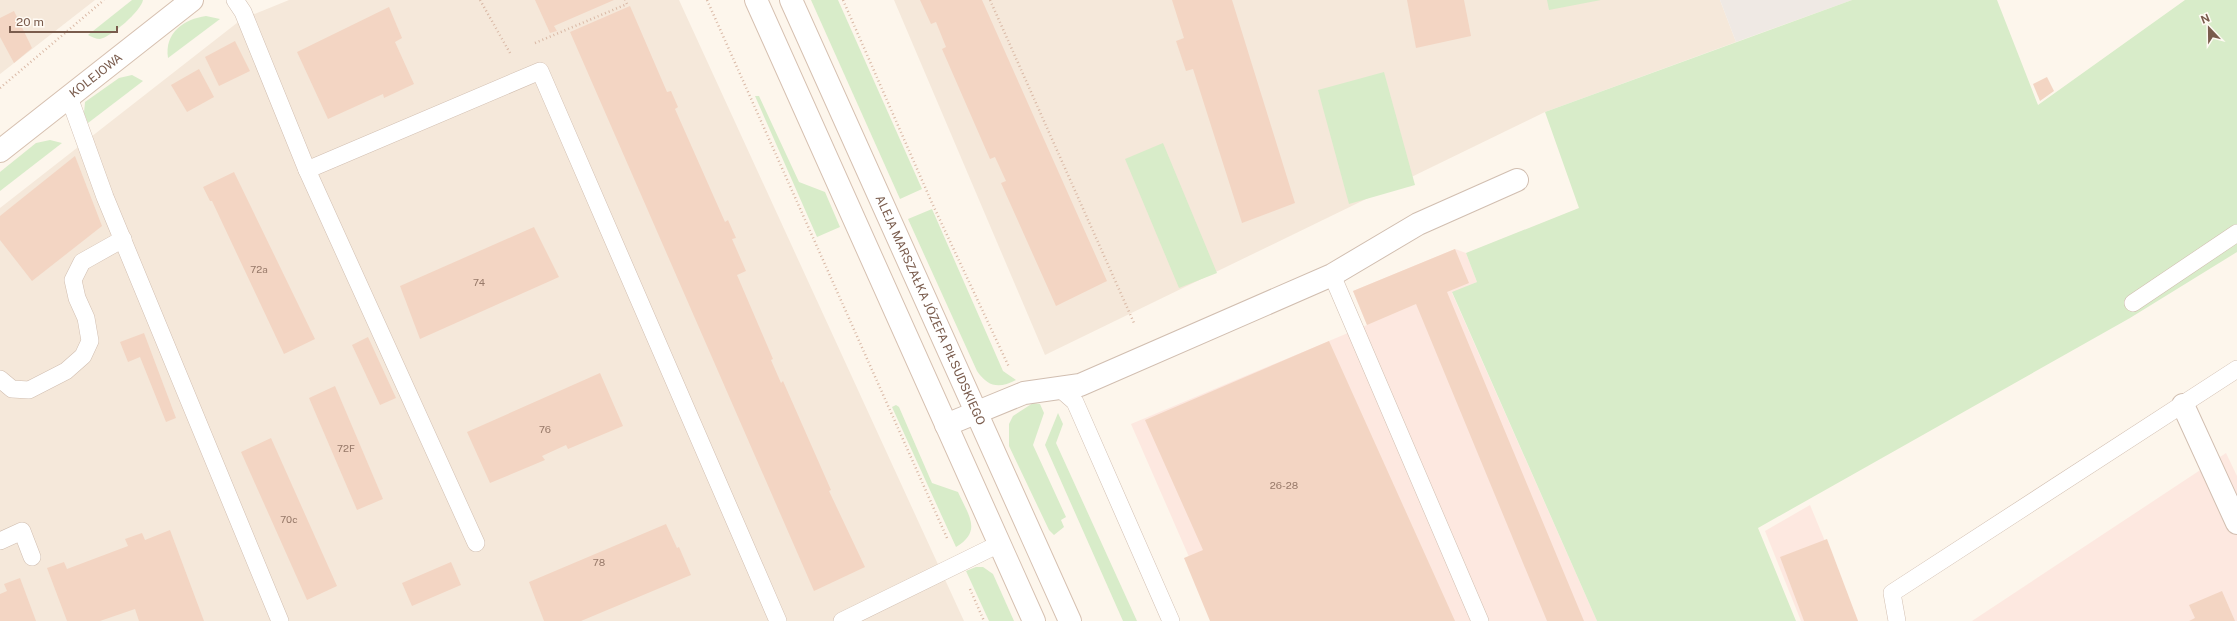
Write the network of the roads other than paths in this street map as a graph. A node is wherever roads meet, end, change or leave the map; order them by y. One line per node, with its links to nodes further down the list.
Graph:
1 (192, 0): 5 (street, KOLEJOWA)
2 (235, 0): 7 (lane)
3 (756, 0): 18 (street)
4 (791, 0): 17 (street, ALEJA MARSZAŁKA JÓZEFA PIŁSUDSKIEGO)
5 (69, 97): 6 (street, KOLEJOWA); 10 (lane)
6 (0, 151)
7 (308, 170): 21 (lane); 25 (lane)
8 (1517, 180): 11 (street)
9 (2237, 233): 12 (lane)
10 (123, 239): 14 (lane); 24 (lane)
11 (1332, 275): 15 (street); 30 (lane)
12 (2133, 303)
13 (2237, 369): 16 (lane)
14 (0, 378)
15 (1058, 387): 17 (street); 29 (lane)
16 (2183, 405): 19 (street); 31 (lane)
17 (975, 411): 18 (street); 28 (street, ALEJA MARSZAŁKA JÓZEFA PIŁSUDSKIEGO)
18 (946, 425): 22 (street)
19 (2237, 523)
20 (0, 541): 23 (lane)
21 (476, 543)
22 (999, 544): 26 (lane); 27 (street)
23 (32, 557)
24 (280, 621)
25 (778, 621)
26 (842, 621)
27 (1034, 621)
28 (1070, 621)
29 (1170, 621)
30 (1480, 621)
31 (1897, 621)

